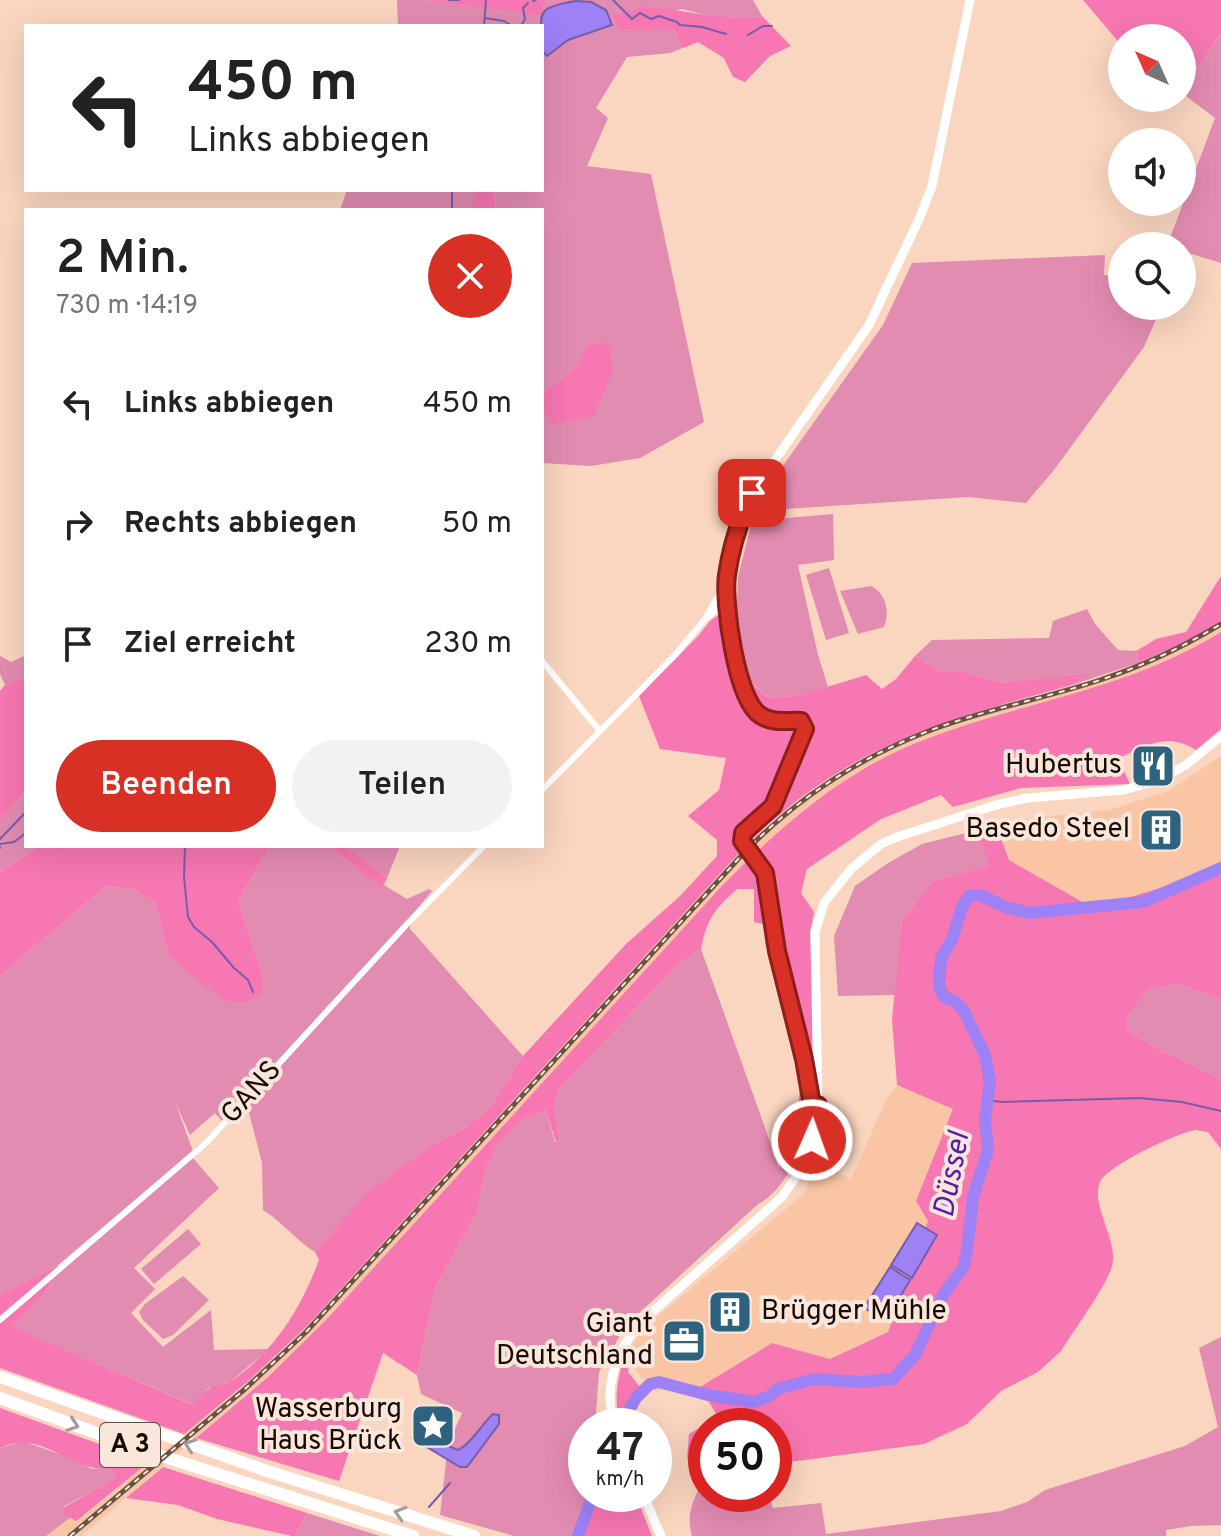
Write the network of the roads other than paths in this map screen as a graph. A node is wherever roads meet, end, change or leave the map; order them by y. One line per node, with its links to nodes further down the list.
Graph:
1 (970, 0): 2 (street)
2 (727, 583): 3 (street); 4 (street)
3 (727, 602): 4 (street); 10 (street)
4 (706, 618): 6 (street)
5 (544, 663): 6 (street)
6 (599, 730): 8 (street)
7 (1221, 736): 10 (street)
8 (544, 788)
9 (482, 848): 11 (street, GANS)
10 (818, 1105): 14 (street)
11 (0, 1320)
12 (0, 1377): 17 (highway, A 3, one-way to 12)
13 (0, 1398): 16 (highway, A 3, one-way to 16)
14 (611, 1408)
15 (651, 1512): 18 (street)
16 (413, 1536)
17 (474, 1536)
18 (661, 1536)

